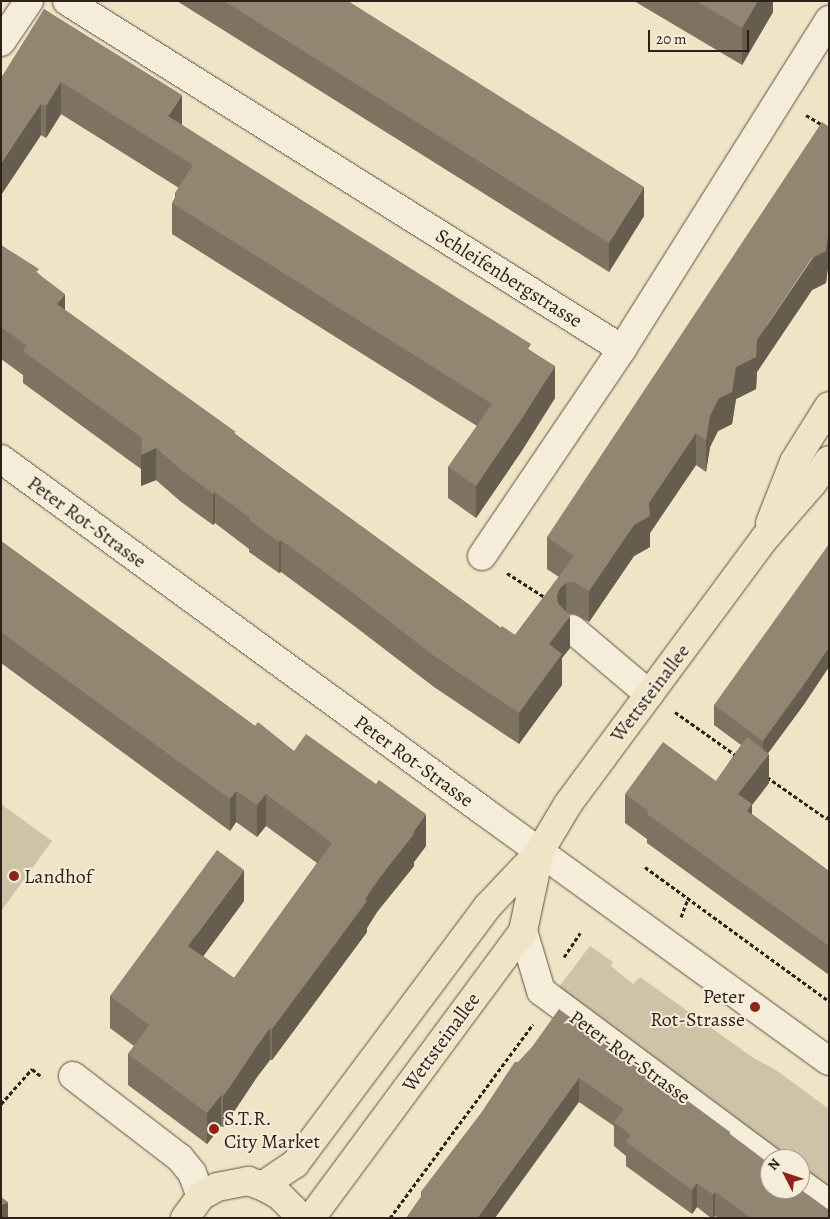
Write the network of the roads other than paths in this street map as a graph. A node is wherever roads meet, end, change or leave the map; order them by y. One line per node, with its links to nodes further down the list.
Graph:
1 (29, 1): 4 (street)
2 (67, 1): 5 (street, Schleifenbergstrasse)
3 (829, 20): 5 (street)
4 (1, 42)
5 (622, 349): 10 (street)
6 (829, 406): 9 (main road, Wettsteinallee)
7 (1, 459): 13 (street, Peter Rot-Strasse)
8 (829, 460): 9 (main road, Wettsteinallee)
9 (765, 538): 12 (main road, Wettsteinallee)
10 (482, 556)
11 (572, 629): 12 (street)
12 (649, 694): 13 (main road, Wettsteinallee)
13 (540, 851): 14 (main road, Wettsteinallee); 15 (street, Peter Rot-Strasse); 18 (main road, Wettsteinallee)
14 (523, 931): 17 (street, Peter-Rot-Strasse); 24 (main road, Wettsteinallee)
15 (829, 1061)
16 (74, 1076): 20 (street)
17 (760, 1154)
18 (262, 1186): 20 (main road); 23 (main road)
19 (810, 1190): 21 (street)
20 (201, 1196): 22 (main road)
21 (829, 1204)
22 (185, 1218)
23 (298, 1218)
24 (311, 1218)

